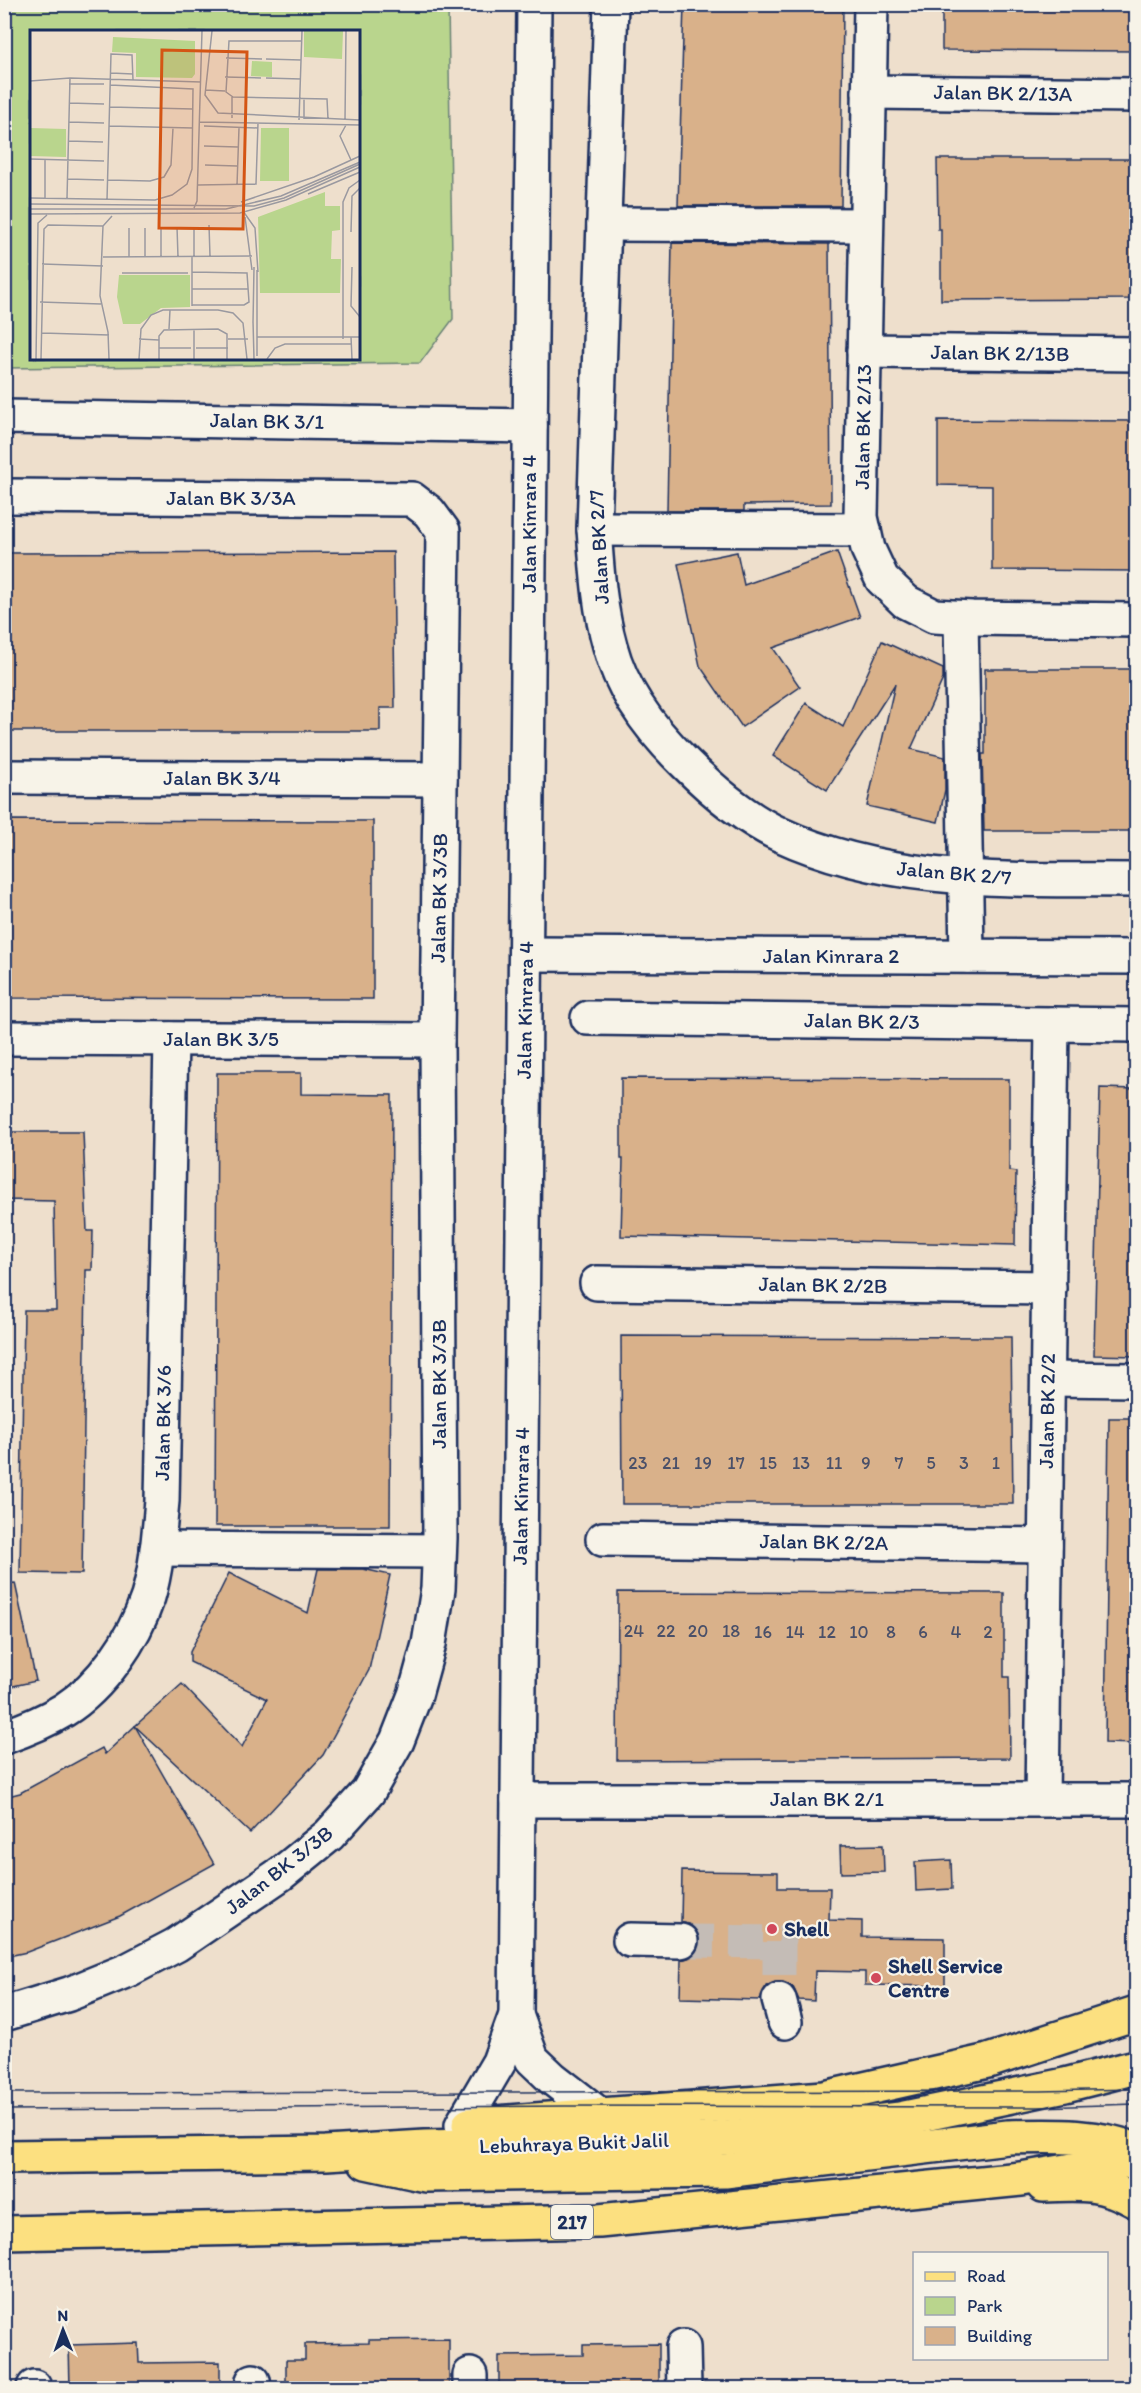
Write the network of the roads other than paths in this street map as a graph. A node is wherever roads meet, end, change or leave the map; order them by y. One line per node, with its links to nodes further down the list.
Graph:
1 (534, 4): 11 (street, Jalan Kinrara 4)
2 (611, 4): 6 (street, Jalan BK 2/7)
3 (871, 4): 4 (street, Jalan BK 2/13)
4 (869, 92): 5 (street, Jalan BK 2/13A); 7 (street, Jalan BK 2/13)
5 (1137, 95)
6 (604, 224): 7 (street); 13 (street, Jalan BK 2/7)
7 (866, 225): 8 (street, Jalan BK 2/13)
8 (864, 351): 9 (street, Jalan BK 2/13B); 15 (street, Jalan BK 2/13)
9 (1137, 354)
10 (4, 417): 11 (street, Jalan BK 3/1)
11 (530, 426): 22 (street, Jalan Kinrara 4)
12 (4, 496): 14 (street, Jalan BK 3/3A)
13 (594, 529): 15 (street); 20 (street, Jalan BK 2/7)
14 (443, 531): 19 (street, Jalan BK 3/3B)
15 (864, 531): 16 (street, Jalan BK 2/13)
16 (961, 618): 17 (street, Jalan BK 2/13); 20 (street)
17 (1137, 620)
18 (4, 777): 19 (street, Jalan BK 3/4)
19 (440, 780): 30 (street, Jalan BK 3/3B)
20 (965, 878): 21 (street, Jalan BK 2/7); 23 (street)
21 (1137, 880)
22 (526, 954): 23 (street, Jalan Kinrara 2); 41 (street, Jalan Kinrara 4)
23 (967, 956): 24 (street, Jalan Kinrara 2)
24 (1137, 957)
25 (588, 1018): 26 (street, Jalan BK 2/3)
26 (1052, 1024): 27 (street, Jalan BK 2/3); 32 (street, Jalan BK 2/2)
27 (1137, 1025)
28 (4, 1038): 29 (street, Jalan BK 3/5)
29 (171, 1039): 30 (street, Jalan BK 3/5); 37 (street, Jalan BK 3/6)
30 (437, 1040): 38 (street, Jalan BK 3/3B)
31 (597, 1282): 32 (street, Jalan BK 2/2B)
32 (1049, 1288): 33 (street, Jalan BK 2/2)
33 (1047, 1379): 34 (street); 36 (street, Jalan BK 2/2)
34 (1137, 1380)
35 (603, 1539): 36 (street, Jalan BK 2/2A)
36 (1046, 1545): 40 (street, Jalan BK 2/2)
37 (157, 1549): 38 (street); 39 (street, Jalan BK 3/6)
38 (439, 1551): 46 (street, Jalan BK 3/3B)
39 (4, 1737)
40 (1042, 1799): 41 (street, Jalan BK 2/1); 42 (street, Jalan BK 2/1)
41 (518, 1800): 47 (street, Jalan Kinrara 4)
42 (1137, 1800)
43 (630, 1941): 44 (street)
44 (681, 1941)
45 (1137, 2013): 49 (main road)
46 (4, 2014)
47 (516, 2015): 49 (street, Jalan Kinrara 4); 50 (street, Jalan Kinrara 4)
48 (1137, 2067): 52 (main road, Lebuhraya Bukit Jalil)
49 (601, 2116): 50 (main road)
50 (462, 2125): 53 (main road)
51 (1137, 2150): 52 (main road)
52 (326, 2152): 53 (main road, Lebuhraya Bukit Jalil)
53 (225, 2154): 54 (main road, Lebuhraya Bukit Jalil)
54 (4, 2157)
55 (1137, 2159): 56 (main road, 217)
56 (956, 2186): 57 (main road); 58 (main road, 217)
57 (1137, 2201)
58 (4, 2233)
59 (683, 2347): 60 (street)
60 (684, 2388)

